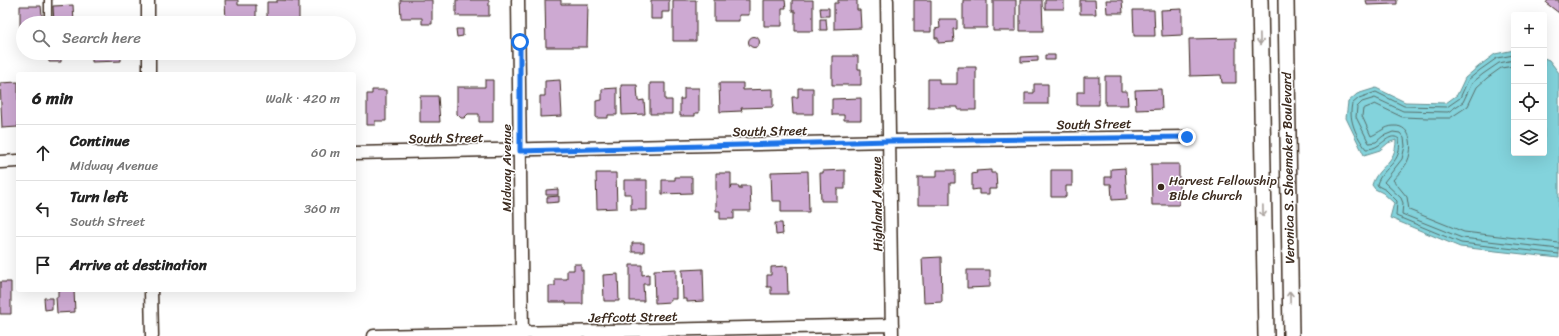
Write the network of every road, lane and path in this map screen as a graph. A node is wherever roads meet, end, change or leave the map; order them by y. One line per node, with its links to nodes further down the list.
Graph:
1 (48, 0): 7 (lane)
2 (148, 0): 8 (street)
3 (518, 0): 13 (street, Midway Avenue)
4 (887, 0): 12 (street, Highland Avenue)
5 (1260, 0): 22 (street, Veronica S. Shoemaker Boulevard, one-way to 22)
6 (1286, 0): 23 (street, Veronica S. Shoemaker Boulevard, one-way to 6)
7 (48, 16)
8 (148, 16)
9 (149, 60): 10 (street)
10 (149, 72)
11 (1187, 137): 12 (street, South Street)
12 (890, 141): 13 (street, South Street); 18 (street, Highland Avenue)
13 (520, 151): 14 (street, South Street); 19 (street, Midway Avenue)
14 (356, 154)
15 (0, 162): 16 (street)
16 (16, 162)
17 (151, 292): 20 (street)
18 (892, 330): 19 (street, Jeffcott Street)
19 (522, 334): 21 (street, Jeffcott Street)
20 (152, 336)
21 (374, 336)
22 (1266, 336)
23 (1290, 336)

